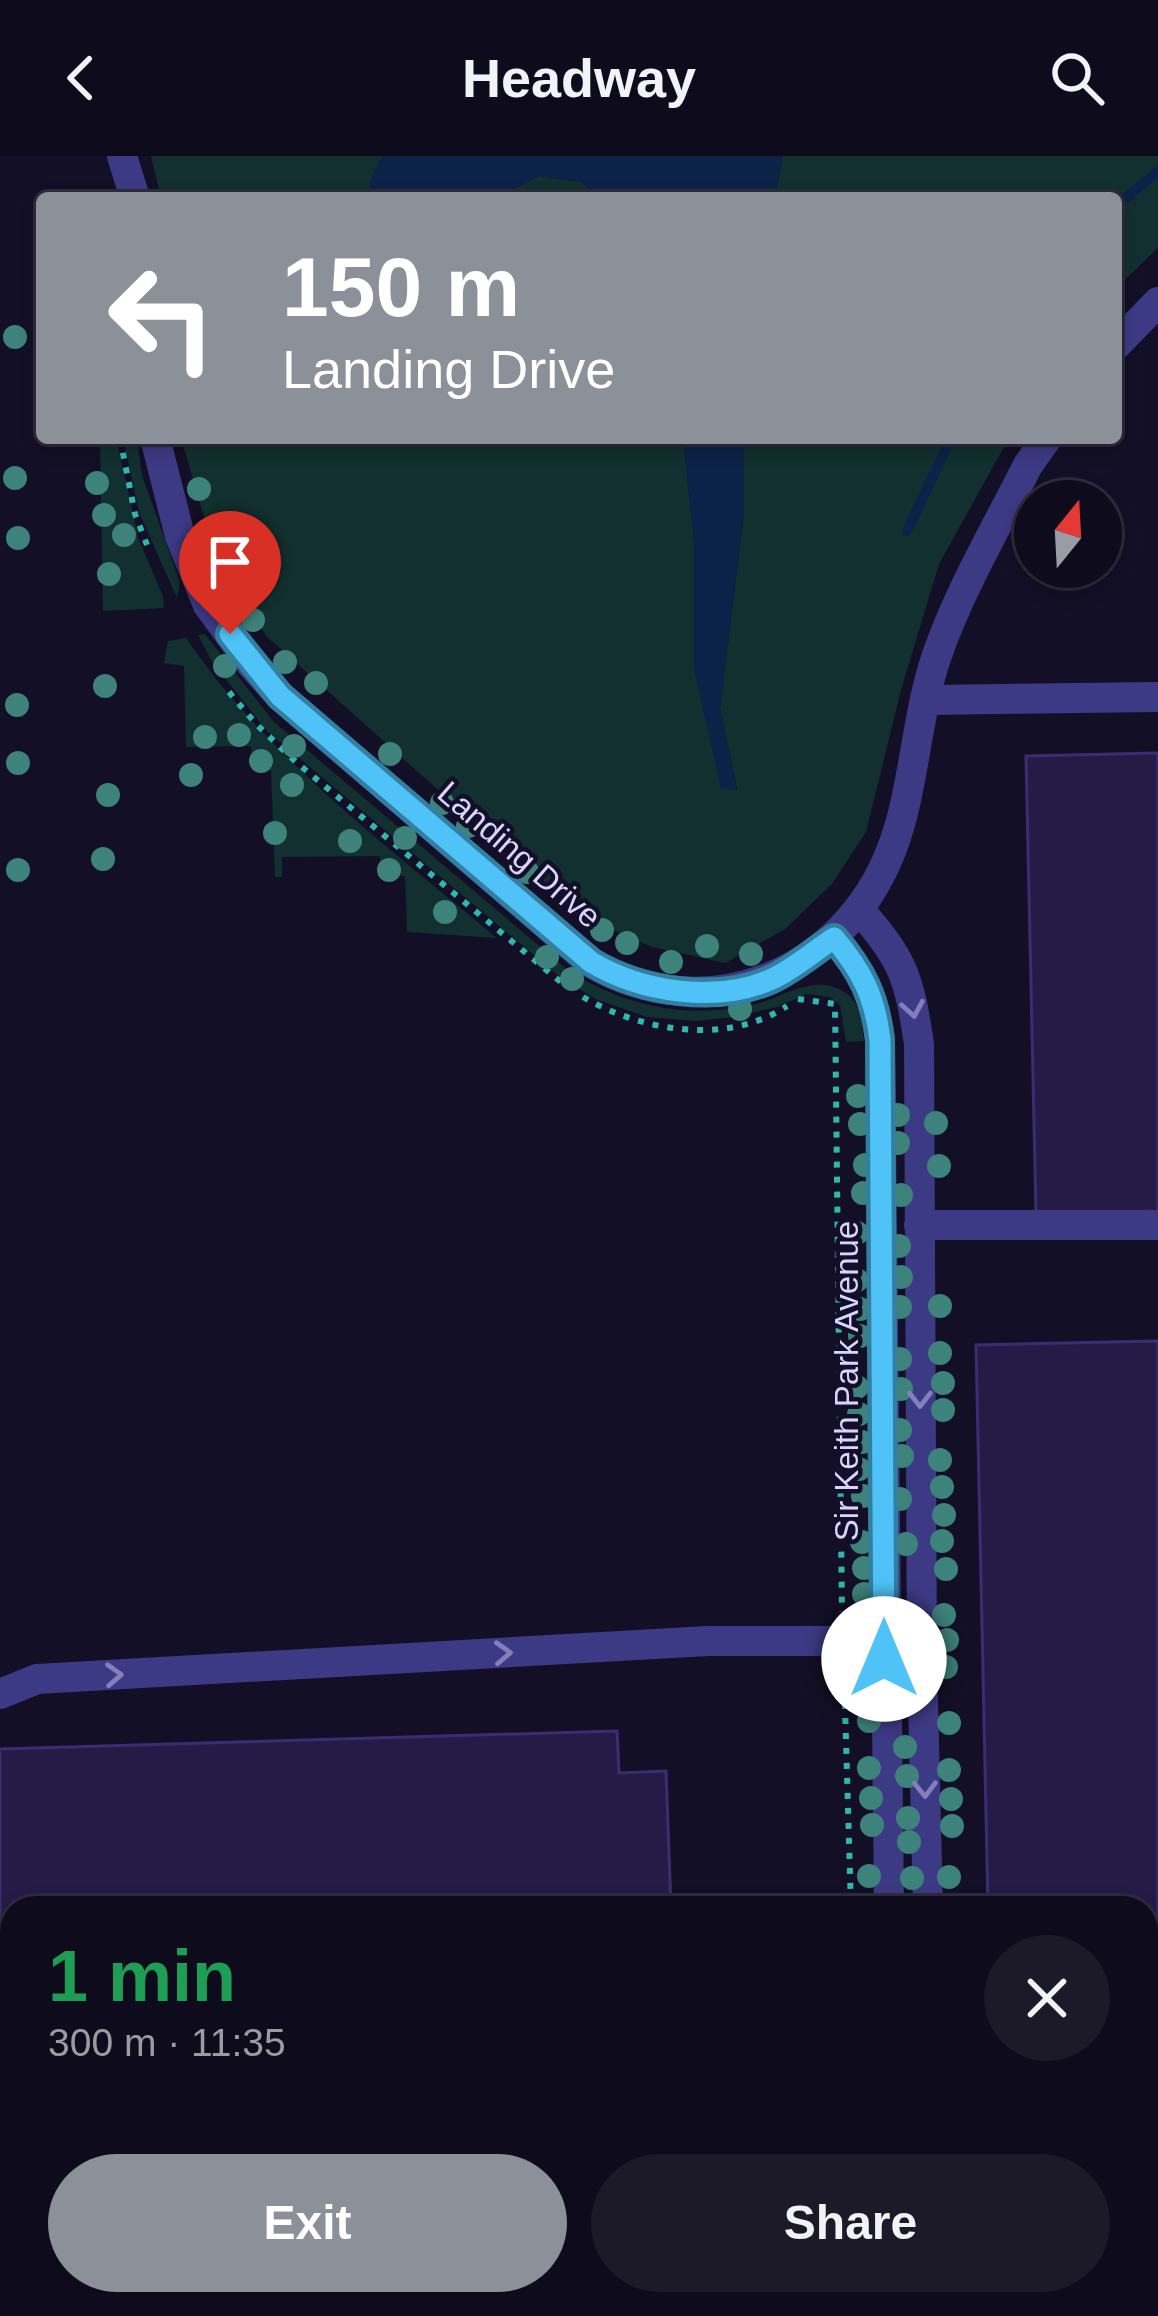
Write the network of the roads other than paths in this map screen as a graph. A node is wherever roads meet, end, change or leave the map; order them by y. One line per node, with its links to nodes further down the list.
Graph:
1 (122, 156): 2 (street)
2 (133, 192)
3 (1158, 302): 4 (street)
4 (1122, 339)
5 (157, 444): 10 (street, Landing Drive)
6 (1043, 444): 8 (street, Landing Drive)
7 (1158, 697): 8 (street)
8 (927, 700): 9 (street, Landing Drive)
9 (859, 909): 10 (street, Landing Drive); 11 (street, one-way to 11)
10 (834, 938): 13 (street, Sir Keith Park Avenue)
11 (920, 1225): 12 (street); 16 (street, one-way to 16)
12 (1158, 1225)
13 (884, 1641): 14 (street, one-way to 13); 15 (street, Sir Keith Park Avenue)
14 (0, 1694)
15 (889, 1896)
16 (928, 1896)

